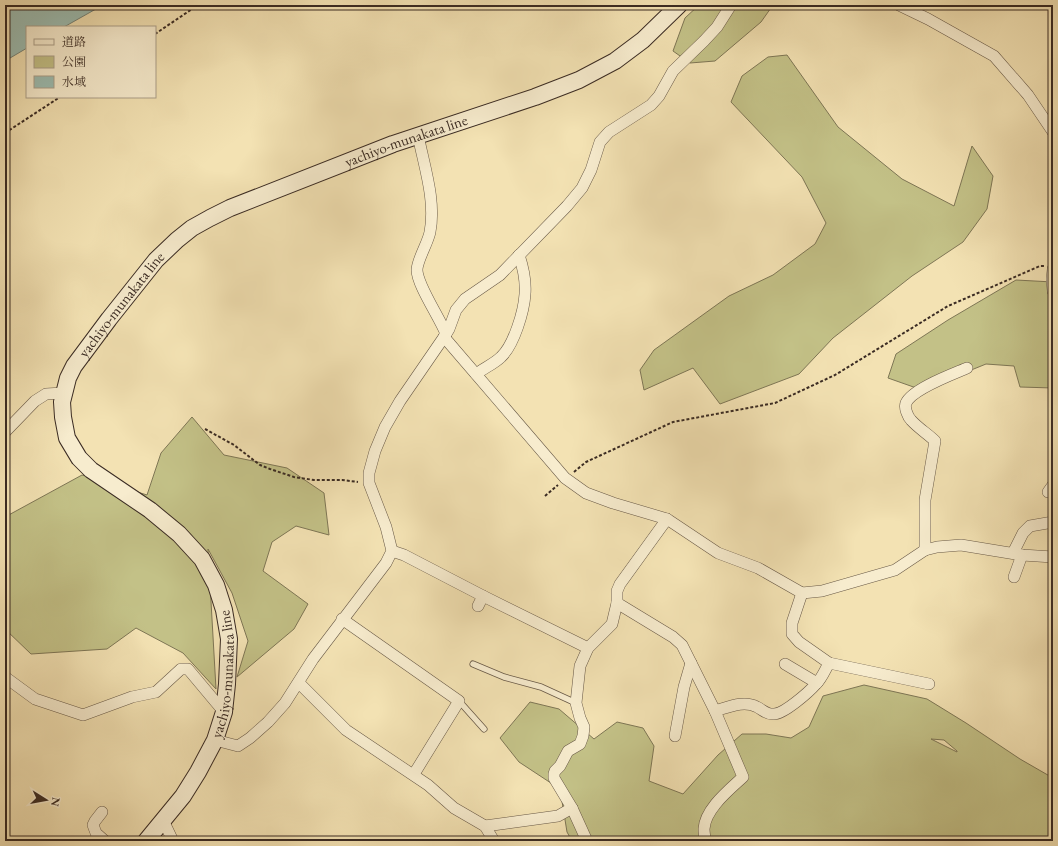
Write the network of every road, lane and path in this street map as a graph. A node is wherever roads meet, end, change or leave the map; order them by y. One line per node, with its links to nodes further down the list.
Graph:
1 (198, 5): 5 (path)
2 (679, 5): 9 (main road, yachiyo-munakata line)
3 (731, 5): 10 (street)
4 (899, 5): 7 (street)
5 (156, 33)
6 (58, 98): 8 (path)
7 (1053, 132)
8 (5, 133)
9 (418, 135): 13 (street); 16 (main road, yachiyo-munakata line)
10 (519, 255): 13 (street); 15 (street)
11 (1051, 265): 12 (street); 19 (path)
12 (1053, 291)
13 (445, 335): 15 (street); 20 (street)
14 (967, 368): 24 (street)
15 (476, 374): 19 (street)
16 (64, 394): 18 (street); 44 (main road, yachiyo-munakata line)
17 (205, 429): 20 (path)
18 (5, 432)
19 (565, 478): 21 (path); 22 (street)
20 (369, 483): 25 (street)
21 (545, 496)
22 (667, 520): 29 (street); 30 (street)
23 (1053, 522): 26 (street)
24 (925, 550): 26 (street); 29 (street)
25 (392, 551): 31 (street); 32 (street)
26 (1017, 554): 27 (street); 28 (street)
27 (1053, 557)
28 (1014, 577)
29 (802, 593): 34 (street)
30 (617, 603): 32 (street); 33 (street)
31 (342, 619): 38 (street); 41 (street)
32 (588, 648): 42 (street)
33 (691, 663): 43 (street); 46 (street)
34 (829, 663): 39 (street); 40 (street)
35 (473, 664): 42 (lane)
36 (785, 664): 39 (street)
37 (5, 677): 44 (street)
38 (299, 682): 47 (street); 48 (street)
39 (817, 683): 43 (street)
40 (929, 684)
41 (459, 701): 45 (lane); 48 (street)
42 (576, 703): 49 (street)
43 (715, 711): 58 (street)
44 (224, 712): 47 (main road, yachiyo-munakata line)
45 (484, 729)
46 (675, 736)
47 (215, 740): 51 (main road, yachiyo-munakata line)
48 (414, 774): 52 (street)
49 (572, 808): 52 (street); 57 (street)
50 (102, 812): 53 (street)
51 (163, 820): 54 (main road, yachiyo-munakata line); 55 (street)
52 (485, 826): 56 (street)
53 (105, 841)
54 (146, 841)
55 (173, 841)
56 (494, 841)
57 (587, 841)
58 (705, 841)

